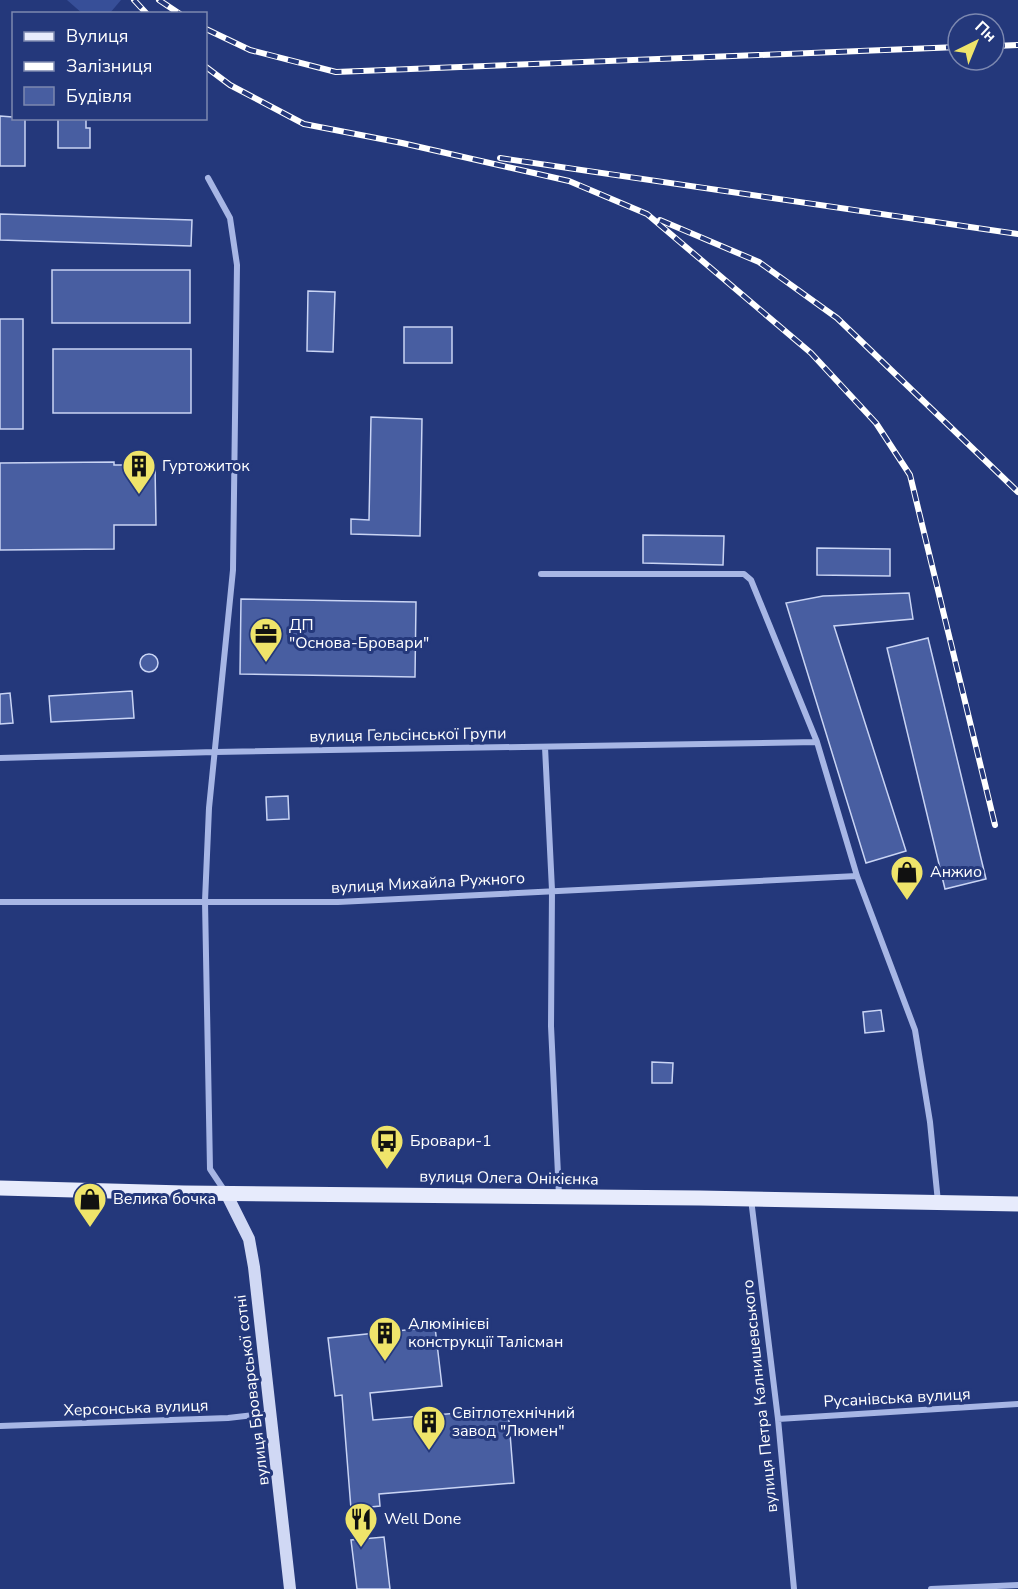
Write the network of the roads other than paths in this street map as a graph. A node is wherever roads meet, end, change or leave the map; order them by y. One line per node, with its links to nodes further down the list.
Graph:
1 (208, 178): 5 (street)
2 (541, 574): 3 (street)
3 (817, 742): 4 (street, вулиця Гельсінської Групи); 7 (street)
4 (545, 747): 5 (street, вулиця Гельсінської Групи); 8 (street)
5 (215, 752): 6 (street, вулиця Гельсінської Групи); 9 (street)
6 (0, 758)
7 (858, 876): 8 (street, вулиця Михайла Ружного); 15 (street)
8 (552, 890): 9 (street, вулиця Михайла Ружного); 13 (street)
9 (205, 901): 10 (street, вулиця Михайла Ружного); 12 (street)
10 (0, 902)
11 (0, 1188): 12 (main road, вулиця Олега Онікієнка)
12 (226, 1193): 13 (main road, вулиця Олега Онікієнка); 18 (street, вулиця Броварської сотні)
13 (559, 1197): 14 (main road, вулиця Олега Онікієнка)
14 (751, 1199): 15 (main road, вулиця Олега Онікієнка); 19 (street, вулиця Петра Калнишевського)
15 (938, 1203): 16 (main road, вулиця Олега Онікієнка)
16 (1018, 1204)
17 (1018, 1404): 19 (street, Русанівська вулиця)
18 (272, 1413): 20 (street, Херсонська вулиця); 22 (street, вулиця Броварської сотні)
19 (778, 1419): 23 (street, вулиця Петра Калнишевського)
20 (0, 1426)
21 (1018, 1585): 24 (street)
22 (290, 1589)
23 (794, 1589)
24 (931, 1589)

